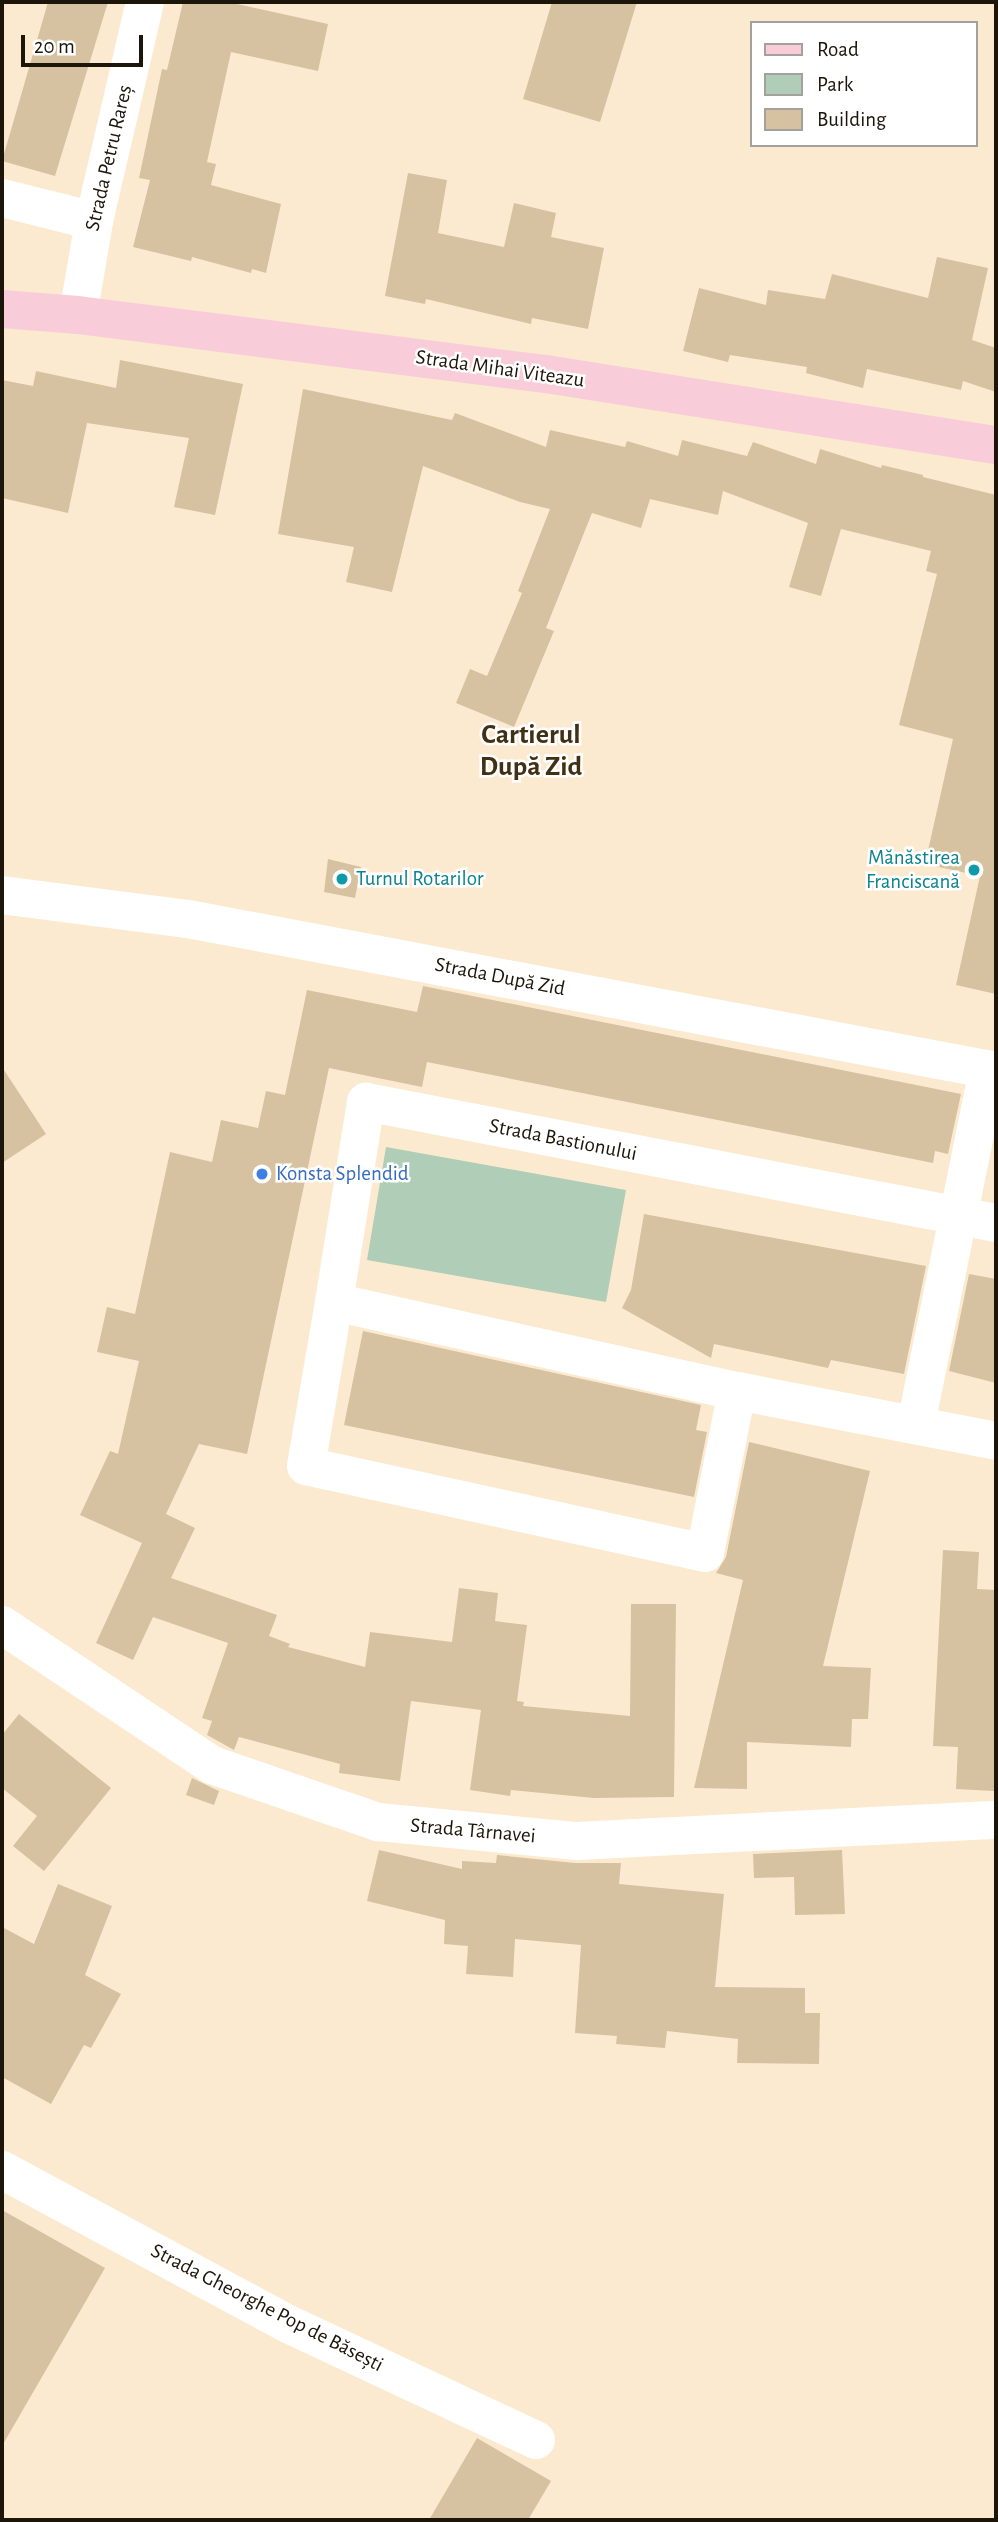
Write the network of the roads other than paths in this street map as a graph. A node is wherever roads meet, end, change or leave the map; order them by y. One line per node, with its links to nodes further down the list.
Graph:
1 (145, 2): 3 (street, Strada Petru Rareș)
2 (2, 198): 3 (street)
3 (94, 221): 5 (street, Strada Petru Rareș)
4 (2, 309): 5 (main road, Strada Mihai Viteazu)
5 (78, 315): 6 (main road, Strada Mihai Viteazu)
6 (996, 445)
7 (2, 895): 8 (street, Strada După Zid)
8 (992, 1070): 9 (street)
9 (958, 1215): 10 (street, Strada Bastionului); 11 (street, Strada Bastionului); 13 (street)
10 (996, 1223)
11 (334, 1302): 12 (street); 12 (street, Strada Bastionului)
12 (737, 1391): 13 (street)
13 (916, 1424): 14 (street)
14 (996, 1441)
15 (2, 1625): 16 (street, Strada Târnavei)
16 (996, 1819)
17 (2, 2170): 18 (street, Strada Gheorghe Pop de Băsești)
18 (536, 2440)

